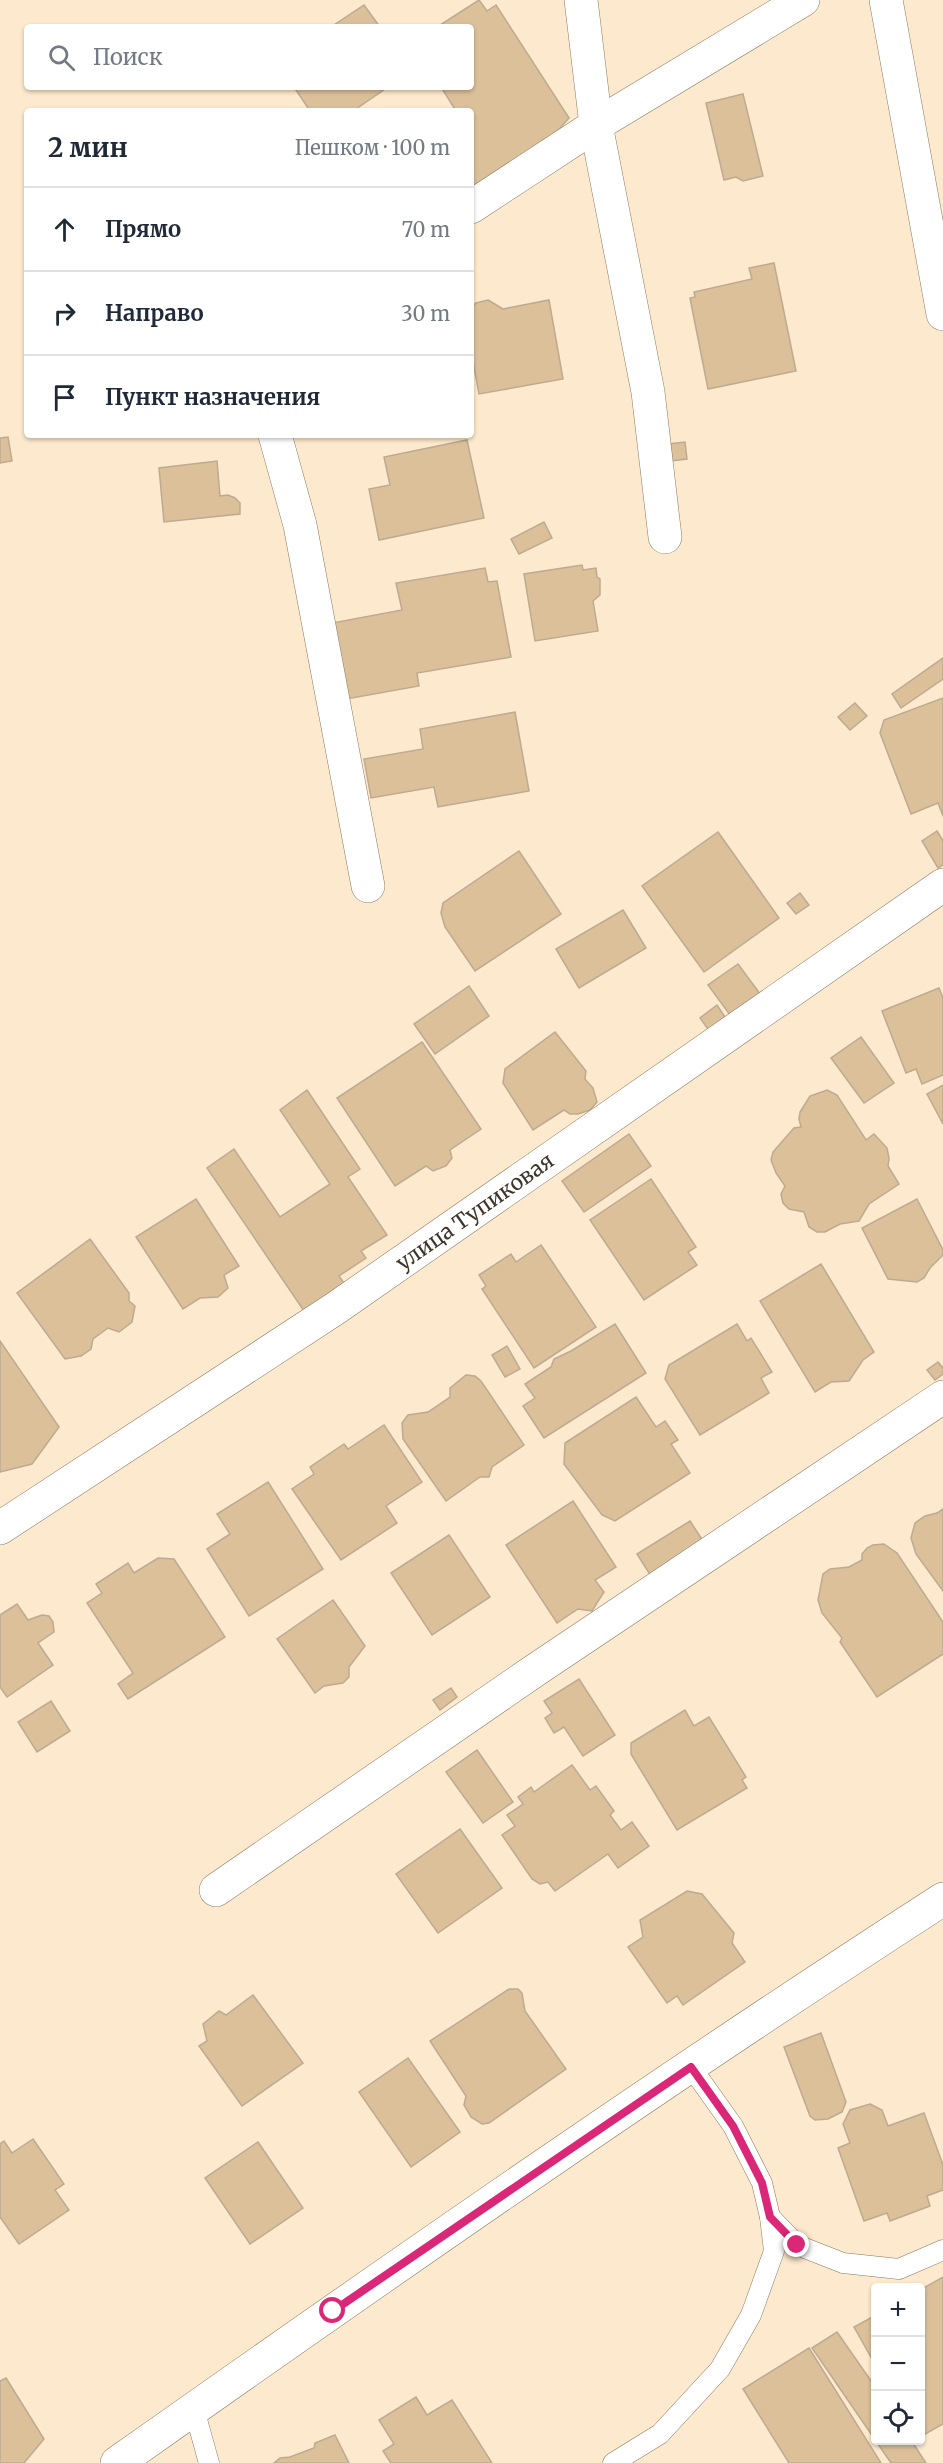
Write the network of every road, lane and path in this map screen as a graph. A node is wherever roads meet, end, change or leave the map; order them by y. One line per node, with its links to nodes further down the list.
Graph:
1 (581, 0): 4 (street)
2 (803, 0): 4 (street)
3 (886, 0): 6 (street)
4 (596, 125): 5 (street); 8 (street)
5 (474, 205)
6 (943, 314)
7 (276, 438): 10 (street)
8 (665, 537)
9 (943, 885): 12 (street, улица Тупиковая)
10 (368, 886)
11 (943, 1397): 13 (street)
12 (0, 1528)
13 (216, 1890)
14 (943, 1899): 15 (street)
15 (691, 2067): 16 (lane); 18 (street)
16 (770, 2217): 17 (lane); 21 (lane)
17 (943, 2250)
18 (194, 2409): 19 (street); 20 (lane)
19 (117, 2463)
20 (209, 2463)
21 (613, 2463)

